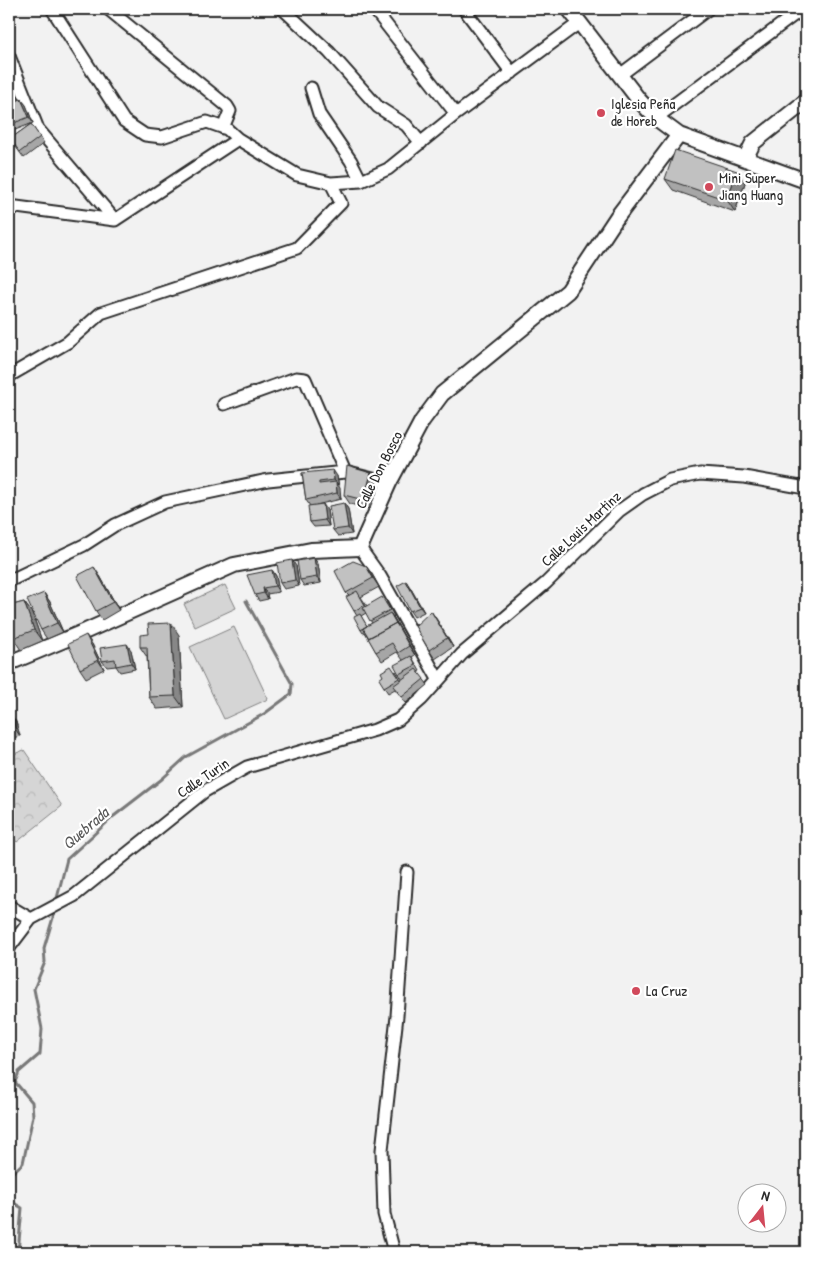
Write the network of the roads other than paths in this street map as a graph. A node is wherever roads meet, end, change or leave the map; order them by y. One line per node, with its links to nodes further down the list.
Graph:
1 (52, 9): 16 (street)
2 (108, 9): 16 (street)
3 (283, 9): 19 (street)
4 (374, 9): 14 (street)
5 (464, 9): 10 (street)
6 (708, 9): 11 (street)
7 (802, 9): 15 (street)
8 (576, 14): 10 (street); 11 (street)
9 (9, 56): 25 (street)
10 (512, 73): 14 (street)
11 (620, 75): 15 (street)
12 (311, 88): 21 (street)
13 (806, 100): 20 (street)
14 (456, 114): 19 (street)
15 (656, 118): 17 (street)
16 (223, 128): 18 (street)
17 (679, 136): 20 (street); 29 (street, Calle Don Bosco)
18 (238, 139): 23 (street); 25 (street)
19 (421, 143): 21 (street)
20 (745, 159): 22 (street)
21 (361, 181): 23 (street)
22 (806, 181)
23 (331, 183): 26 (street)
24 (9, 206): 25 (street)
25 (115, 220)
26 (9, 376)
27 (224, 404): 28 (street)
28 (346, 472): 29 (street); 32 (street)
29 (389, 483): 31 (street, Calle Don Bosco)
30 (806, 488): 34 (street, Calle Louis Martinz)
31 (360, 548): 33 (street); 34 (street)
32 (9, 580)
33 (9, 662)
34 (438, 679): 37 (street, Calle Turin)
35 (407, 872): 39 (street)
36 (9, 906): 37 (street)
37 (31, 919): 38 (street, Calle Turin)
38 (9, 948)
39 (394, 1252)

